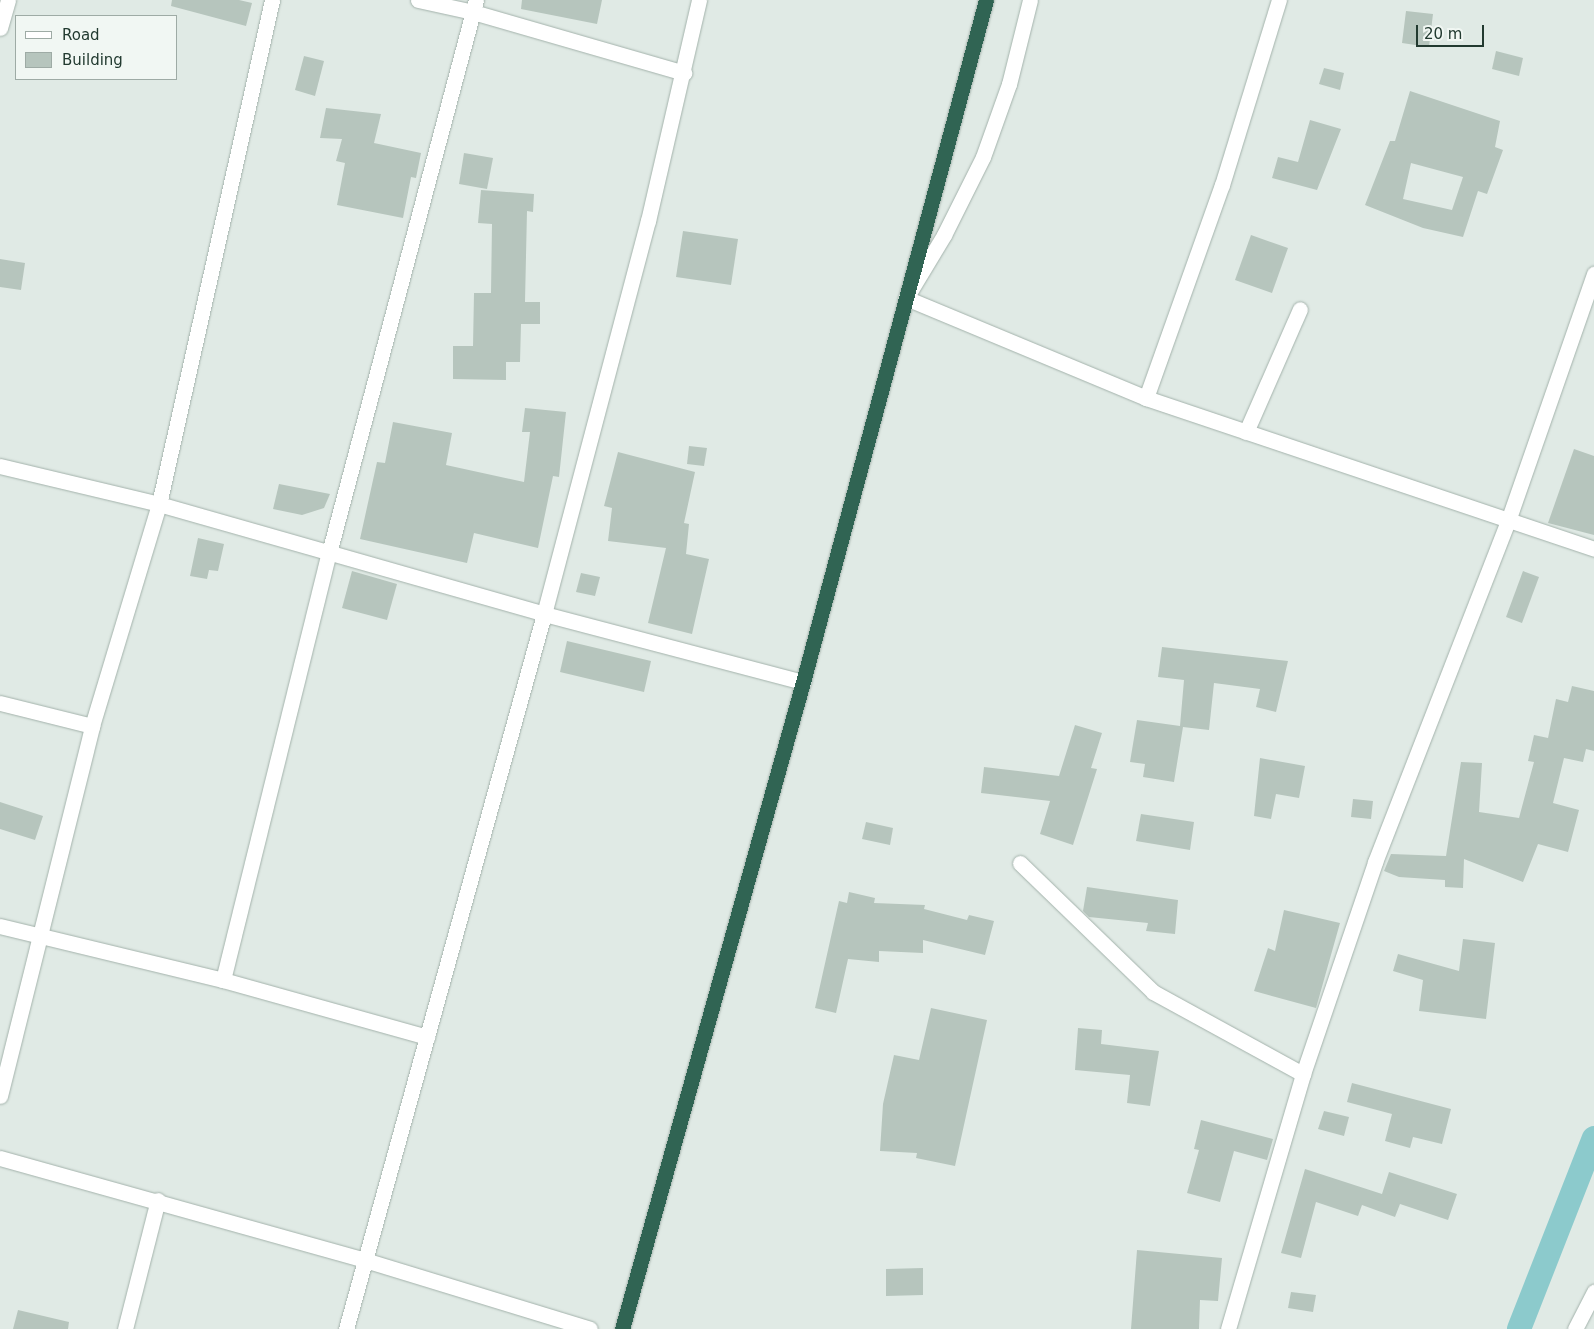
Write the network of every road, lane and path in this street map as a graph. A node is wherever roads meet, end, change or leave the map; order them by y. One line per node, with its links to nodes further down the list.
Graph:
1 (8, 0): 9 (street)
2 (272, 0): 17 (street)
3 (418, 0): 8 (street)
4 (699, 0): 10 (street)
5 (986, 0): 12 (highway)
6 (1030, 0): 12 (street)
7 (1279, 0): 14 (street)
8 (475, 6): 10 (street); 20 (street)
9 (0, 28)
10 (684, 73): 21 (street)
11 (1594, 274): 18 (street)
12 (906, 298): 14 (street); 22 (highway)
13 (1300, 309): 15 (street)
14 (1146, 398): 15 (street)
15 (1246, 432): 18 (street)
16 (0, 466): 17 (street)
17 (159, 504): 20 (street); 24 (street)
18 (1508, 521): 19 (street); 30 (street)
19 (1594, 549)
20 (329, 553): 21 (street); 28 (street)
21 (544, 614): 22 (street); 29 (street)
22 (803, 682): 39 (highway)
23 (0, 703): 24 (street)
24 (92, 726): 27 (street)
25 (1020, 863): 30 (street)
26 (0, 926): 27 (street)
27 (42, 936): 28 (street); 31 (street)
28 (223, 980): 29 (street)
29 (427, 1037): 34 (street)
30 (1303, 1074): 40 (street)
31 (0, 1096)
32 (0, 1158): 33 (street)
33 (158, 1200): 34 (street); 36 (street)
34 (365, 1260): 37 (street); 38 (street)
35 (1594, 1294): 41 (street)
36 (125, 1329)
37 (346, 1329)
38 (590, 1329)
39 (622, 1329)
40 (1228, 1329)
41 (1575, 1329)

